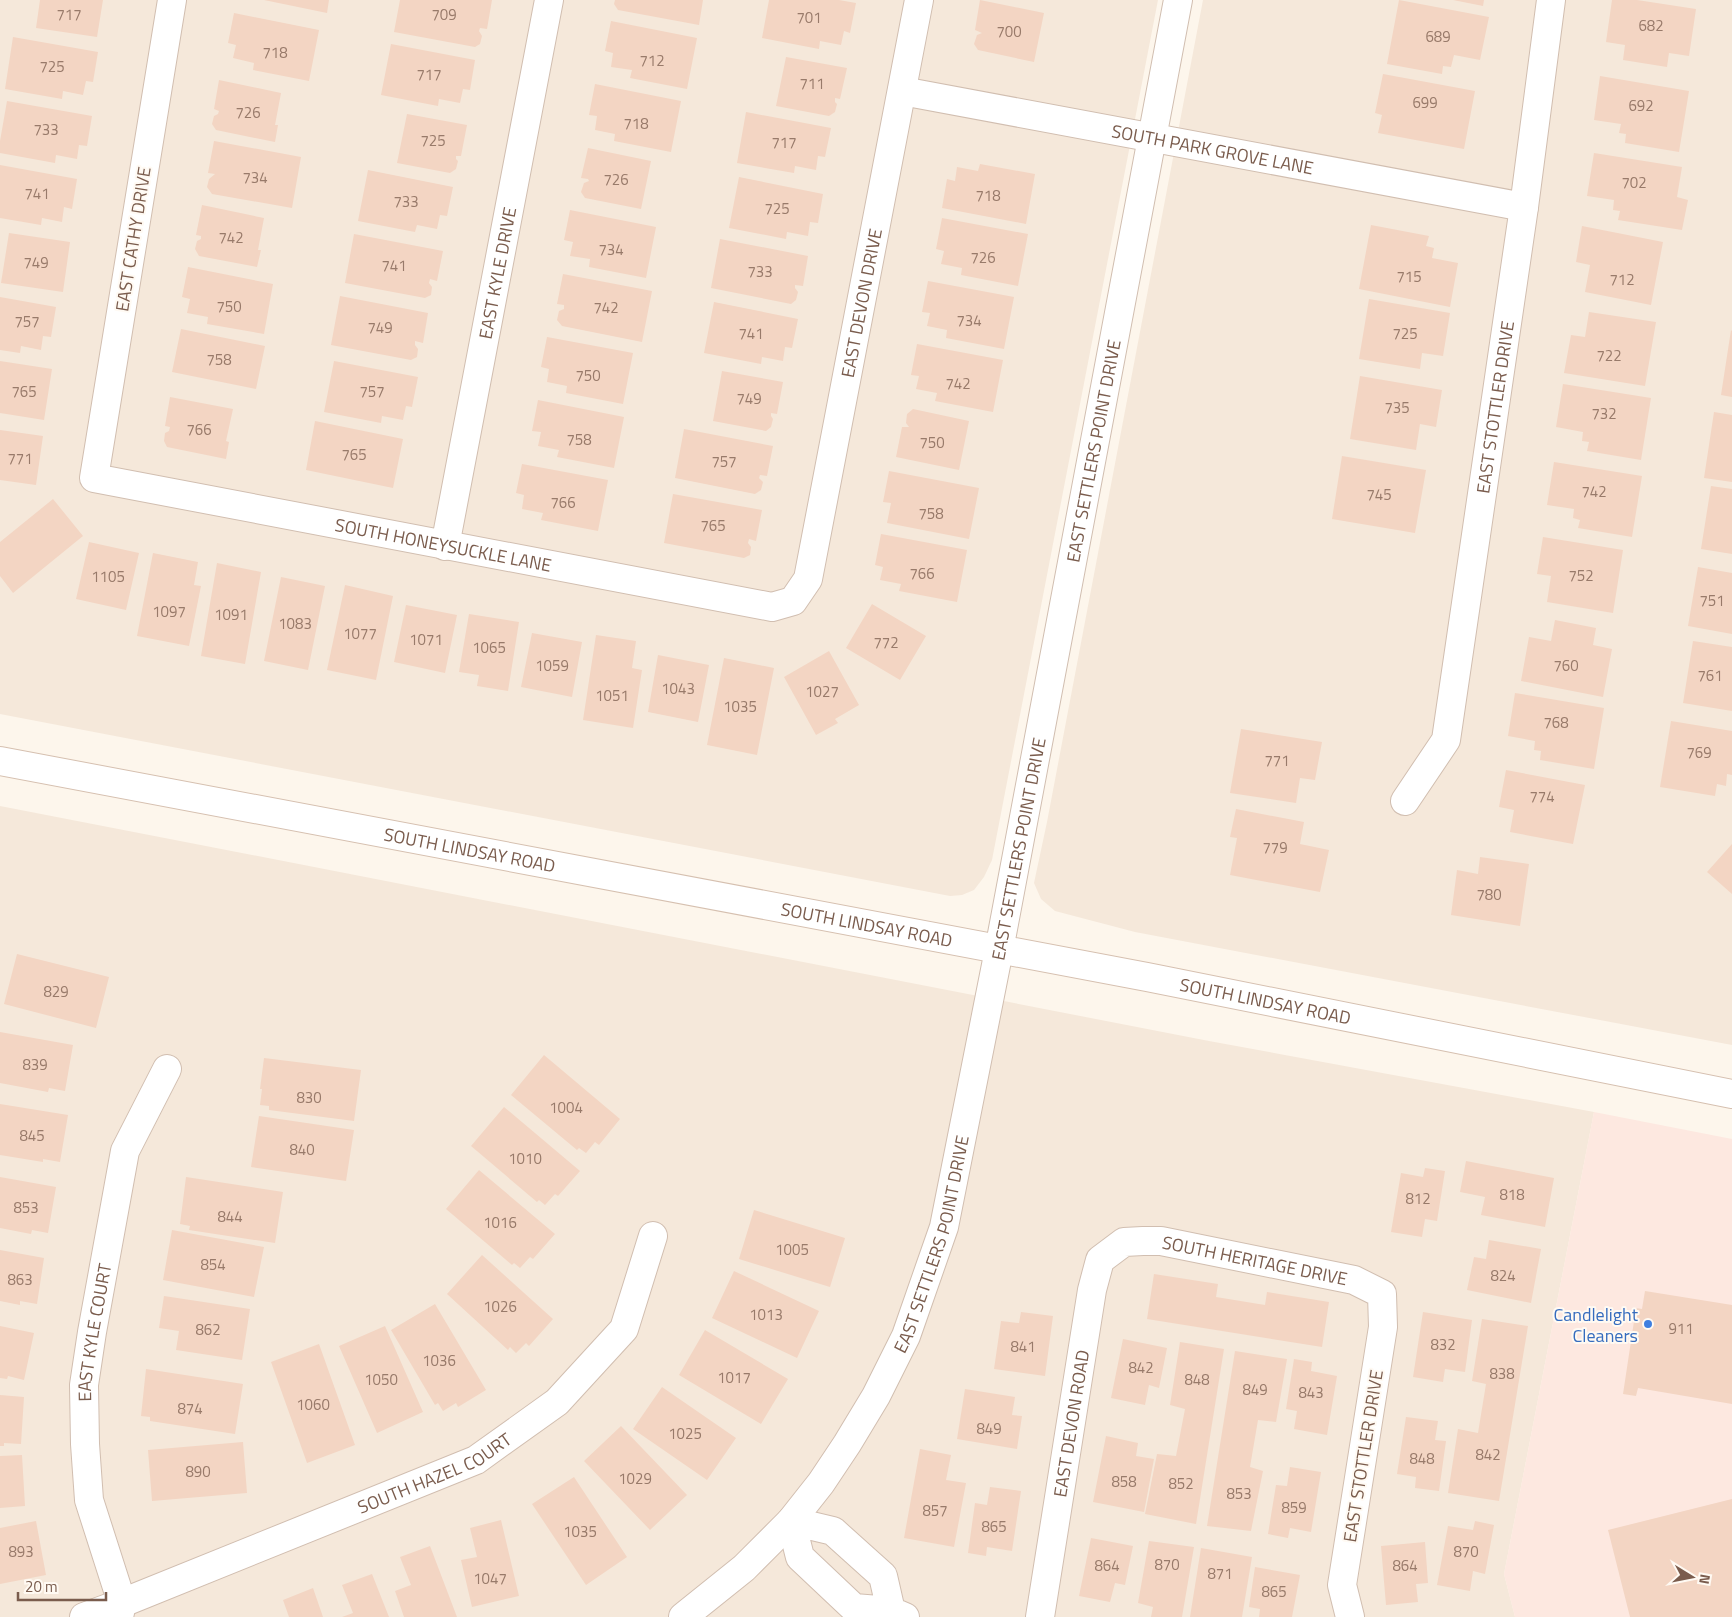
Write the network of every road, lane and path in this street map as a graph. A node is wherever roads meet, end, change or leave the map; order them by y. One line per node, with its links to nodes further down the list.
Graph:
1 (172, 0): 9 (street, EAST CATHY DRIVE)
2 (549, 0): 10 (street, EAST KYLE DRIVE)
3 (919, 0): 6 (street, EAST DEVON DRIVE)
4 (1178, 0): 7 (street, EAST SETTLERS POINT DRIVE)
5 (1551, 0): 8 (street, EAST STOTTLER DRIVE)
6 (902, 91): 7 (street, SOUTH PARK GROVE LANE); 11 (street, EAST DEVON DRIVE)
7 (1152, 137): 8 (street, SOUTH PARK GROVE LANE); 14 (street, EAST SETTLERS POINT DRIVE)
8 (1524, 207): 13 (street, EAST STOTTLER DRIVE)
9 (94, 478): 10 (street, SOUTH HONEYSUCKLE LANE)
10 (445, 546): 11 (street, SOUTH HONEYSUCKLE LANE)
11 (793, 601)
12 (0, 761): 14 (street, SOUTH LINDSAY ROAD)
13 (1405, 802)
14 (999, 950): 16 (street, SOUTH LINDSAY ROAD); 20 (street, EAST SETTLERS POINT DRIVE)
15 (167, 1069): 21 (street, EAST KYLE COURT)
16 (1732, 1094)
17 (653, 1236): 21 (street, SOUTH HAZEL COURT)
18 (1124, 1242): 19 (street, SOUTH HERITAGE DRIVE); 25 (street, EAST DEVON ROAD)
19 (1382, 1294): 26 (street, EAST STOTTLER DRIVE)
20 (791, 1521): 22 (street); 22 (street); 24 (street, EAST SETTLERS POINT DRIVE)
21 (128, 1612): 23 (street, SOUTH HAZEL COURT)
22 (898, 1614)
23 (84, 1617)
24 (683, 1617)
25 (1040, 1617)
26 (1350, 1617)

